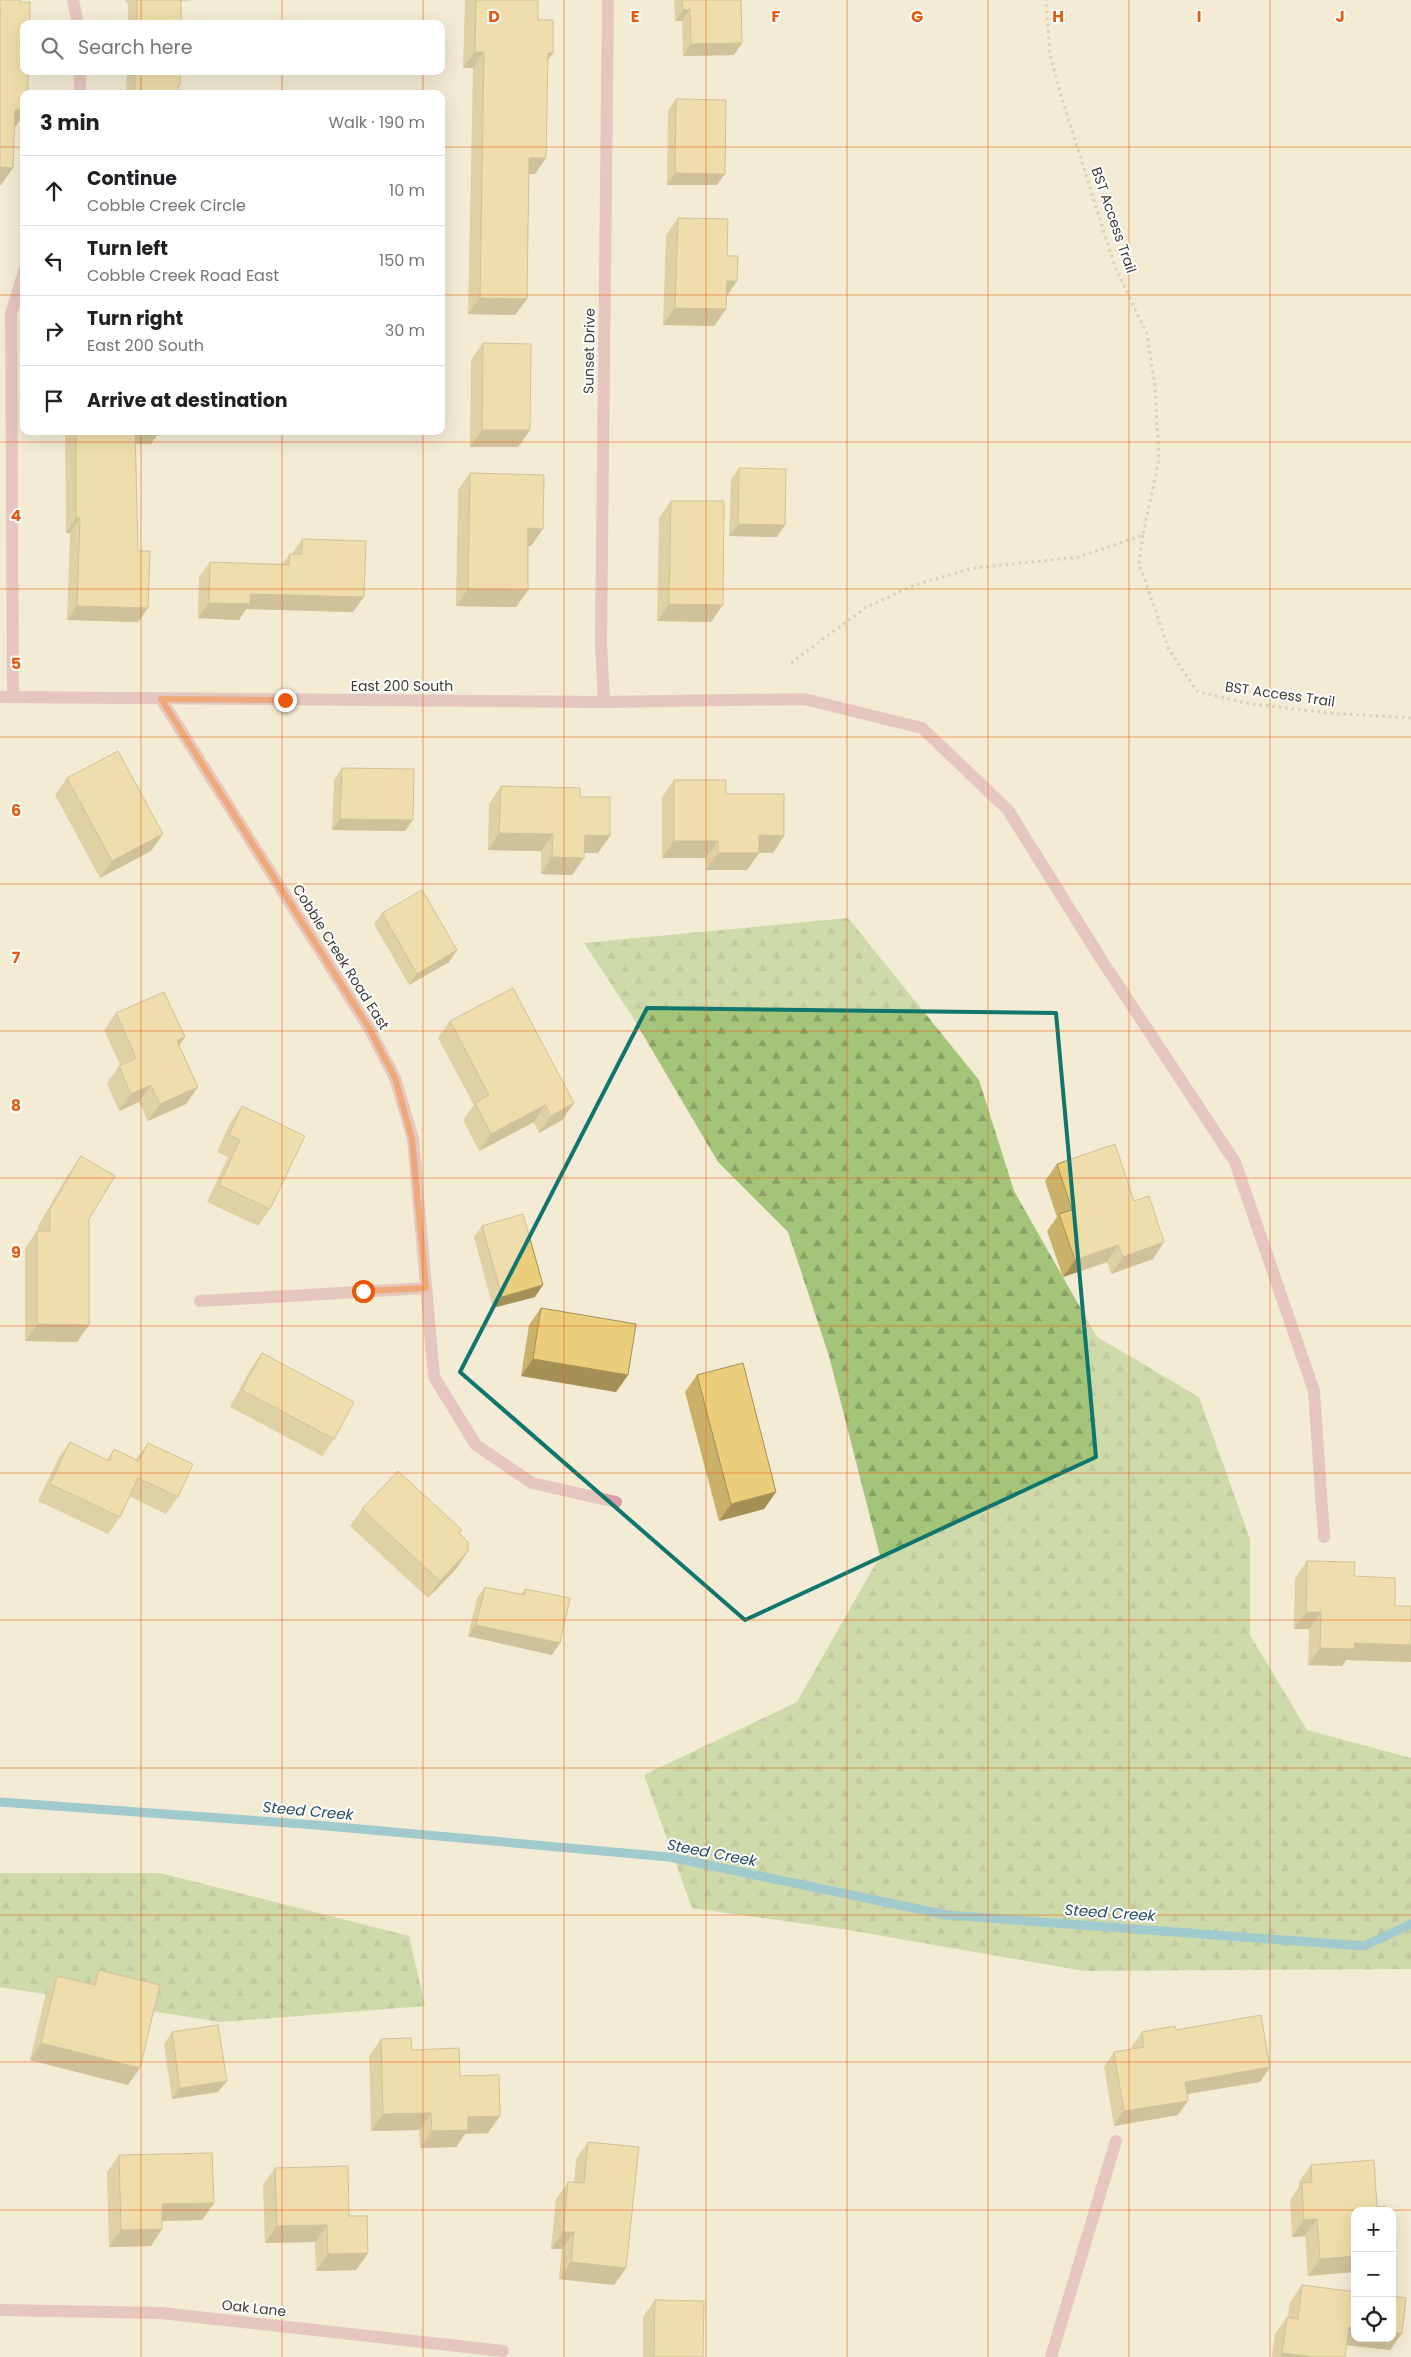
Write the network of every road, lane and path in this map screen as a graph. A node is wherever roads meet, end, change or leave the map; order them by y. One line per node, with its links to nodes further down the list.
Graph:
1 (73, 0): 4 (street)
2 (608, 0): 13 (street, Sunset Drive)
3 (1046, 0): 8 (path, BST Access Trail)
4 (77, 20)
5 (80, 75): 6 (street)
6 (80, 90)
7 (20, 284): 11 (street)
8 (1143, 535): 9 (path); 14 (path, BST Access Trail)
9 (792, 664)
10 (0, 697): 11 (street, East 200 South)
11 (13, 697): 12 (street, East 200 South)
12 (161, 699): 13 (street, East 200 South); 15 (street, Cobble Creek Road East)
13 (604, 702): 18 (street, East 200 South)
14 (1411, 718)
15 (426, 1288): 16 (street); 17 (street, Cobble Creek Road East)
16 (200, 1301)
17 (616, 1502)
18 (1324, 1536)
19 (1116, 2141): 22 (street)
20 (0, 2310): 21 (street, Oak Lane)
21 (504, 2351)
22 (1050, 2357)

